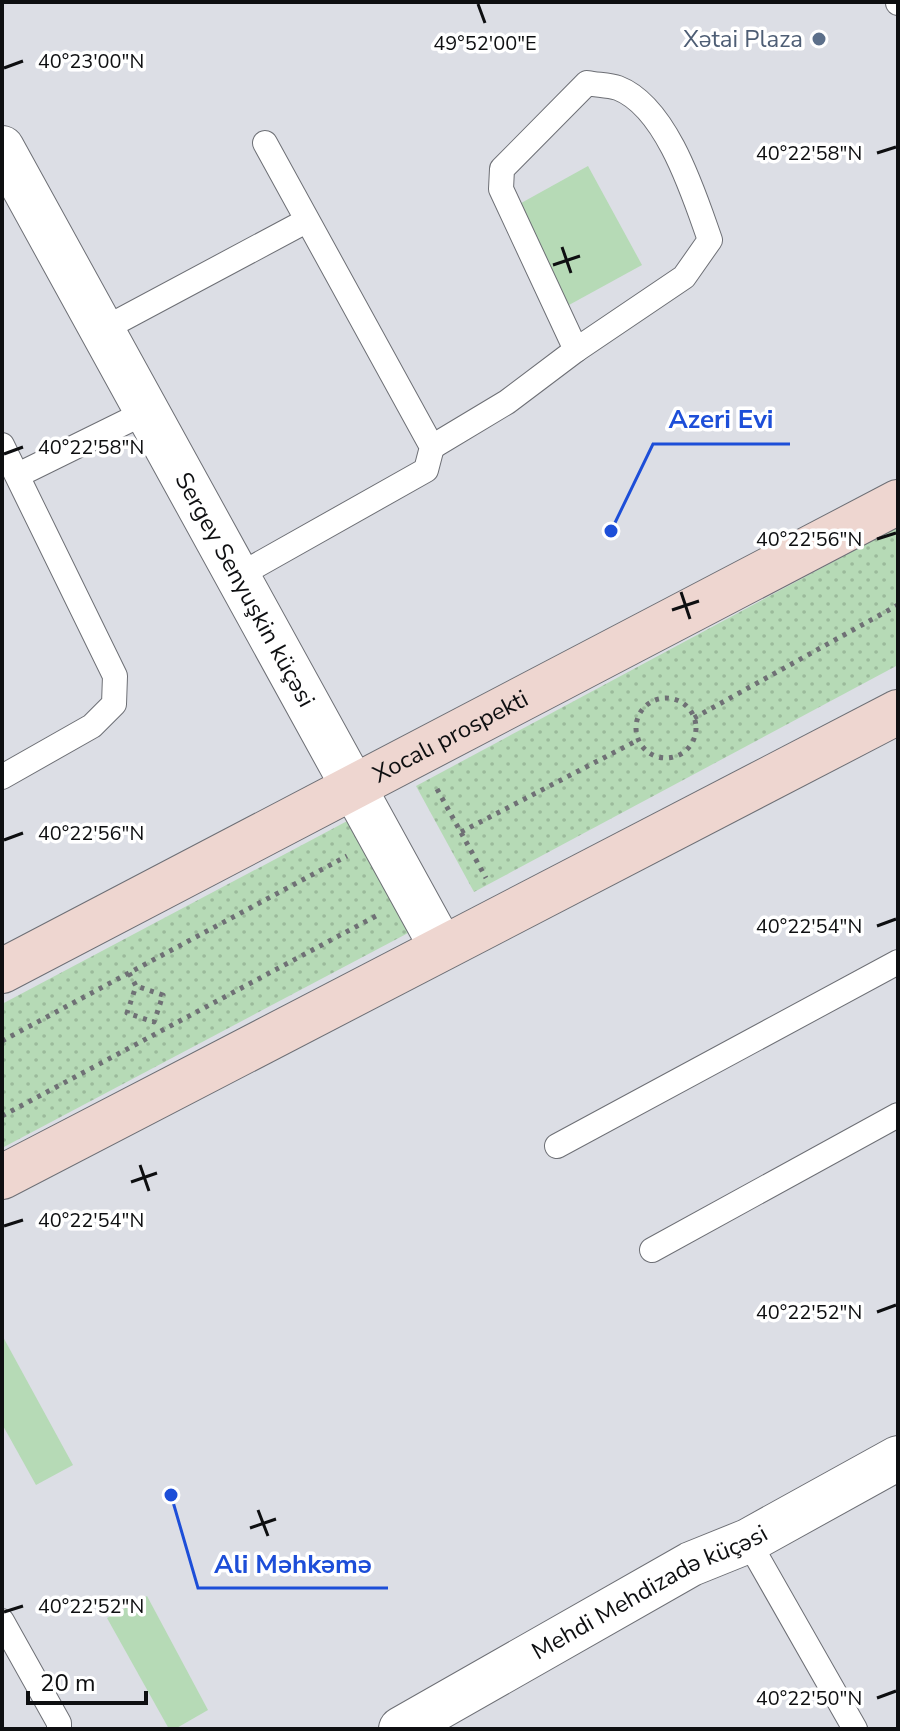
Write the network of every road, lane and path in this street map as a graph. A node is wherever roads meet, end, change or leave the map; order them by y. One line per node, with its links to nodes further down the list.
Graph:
1 (265, 143): 3 (lane)
2 (2, 148): 4 (street, Sergey Senyuşkin küçəsi)
3 (306, 221): 4 (lane); 8 (lane)
4 (102, 330): 6 (street, Sergey Senyuşkin küçəsi)
5 (576, 350): 5 (lane); 8 (lane)
6 (146, 412): 9 (lane); 11 (street, Sergey Senyuşkin küçəsi)
7 (2, 445): 9 (lane)
8 (432, 447): 11 (lane)
9 (18, 475): 16 (lane)
10 (898, 502): 18 (main road, Xocalı prospekti)
11 (236, 577): 18 (street, Sergey Senyuşkin küçəsi)
12 (898, 605): 14 (path)
13 (898, 712): 23 (main road)
14 (694, 718): 15 (path); 15 (path)
15 (638, 740): 19 (path)
16 (2, 777)
17 (432, 781): 19 (path)
18 (352, 788): 23 (street, Sergey Senyuşkin küçəsi); 25 (main road, Xocalı prospekti)
19 (461, 832): 21 (path)
20 (355, 867): 26 (path)
21 (486, 879)
22 (374, 902): 29 (path)
23 (442, 948): 34 (main road)
24 (898, 962): 33 (lane)
25 (2, 971)
26 (129, 973): 27 (path); 30 (path)
27 (136, 986): 28 (path); 28 (path)
28 (154, 1022): 29 (path)
29 (159, 1032): 32 (path)
30 (2, 1041)
31 (898, 1115): 35 (lane)
32 (2, 1116)
33 (557, 1146)
34 (2, 1177)
35 (652, 1250)
36 (898, 1458): 37 (street, Mehdi Mehdizadə küçəsi)
37 (748, 1541): 40 (street, Mehdi Mehdizadə küçəsi); 41 (lane)
38 (2, 1621): 39 (lane)
39 (59, 1729)
40 (401, 1729)
41 (855, 1729)

